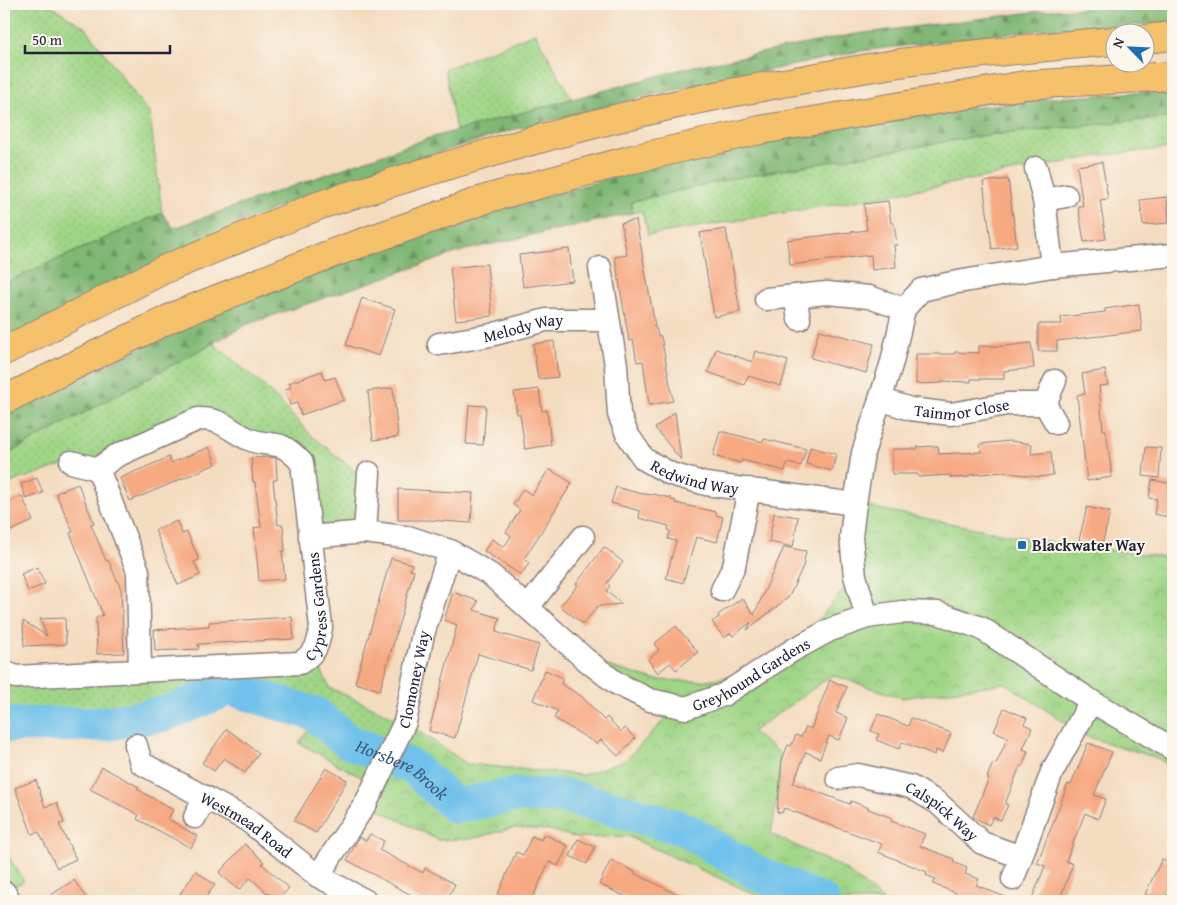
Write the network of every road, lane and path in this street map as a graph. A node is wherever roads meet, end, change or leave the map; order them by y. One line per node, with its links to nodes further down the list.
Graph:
1 (1173, 36): 2 (highway)
2 (1154, 37)
3 (1104, 42): 17 (highway)
4 (1173, 76): 20 (highway)
5 (1036, 168): 7 (street)
6 (1066, 196): 7 (street)
7 (1044, 200): 9 (street)
8 (1173, 255): 9 (street)
9 (1052, 266): 13 (street)
10 (600, 268): 15 (street, Redwind Way)
11 (796, 296): 12 (street); 13 (street); 14 (street)
12 (766, 300)
13 (904, 309): 19 (street)
14 (799, 318)
15 (608, 320): 16 (street, Melody Way); 24 (street, Redwind Way)
16 (452, 347)
17 (4, 351)
18 (1055, 381): 19 (street, Tainmor Close)
19 (880, 399): 25 (street)
20 (4, 400)
21 (71, 462): 22 (street)
22 (98, 469): 27 (street, Cypress Gardens); 33 (street)
23 (371, 472): 26 (street)
24 (749, 489): 25 (street, Redwind Way); 30 (street)
25 (855, 504): 32 (street)
26 (365, 532): 27 (street, Greyhound Gardens); 29 (street, Greyhound Gardens)
27 (310, 537): 33 (street, Cypress Gardens)
28 (584, 537): 31 (street)
29 (450, 552): 31 (street, Greyhound Gardens); 40 (street, Clomoney Way)
30 (722, 590)
31 (528, 607): 32 (street, Greyhound Gardens)
32 (867, 617): 35 (street, Greyhound Gardens)
33 (140, 670): 34 (street, Cypress Gardens)
34 (4, 672)
35 (1091, 701): 37 (street, Greyhound Gardens); 39 (street)
36 (136, 745): 40 (street, Westmead Road)
37 (1173, 749)
38 (854, 770): 39 (street, Calspick Way)
39 (1021, 857): 41 (street)
40 (318, 876): 42 (street, Westmead Road)
41 (1013, 878)
42 (366, 901)

